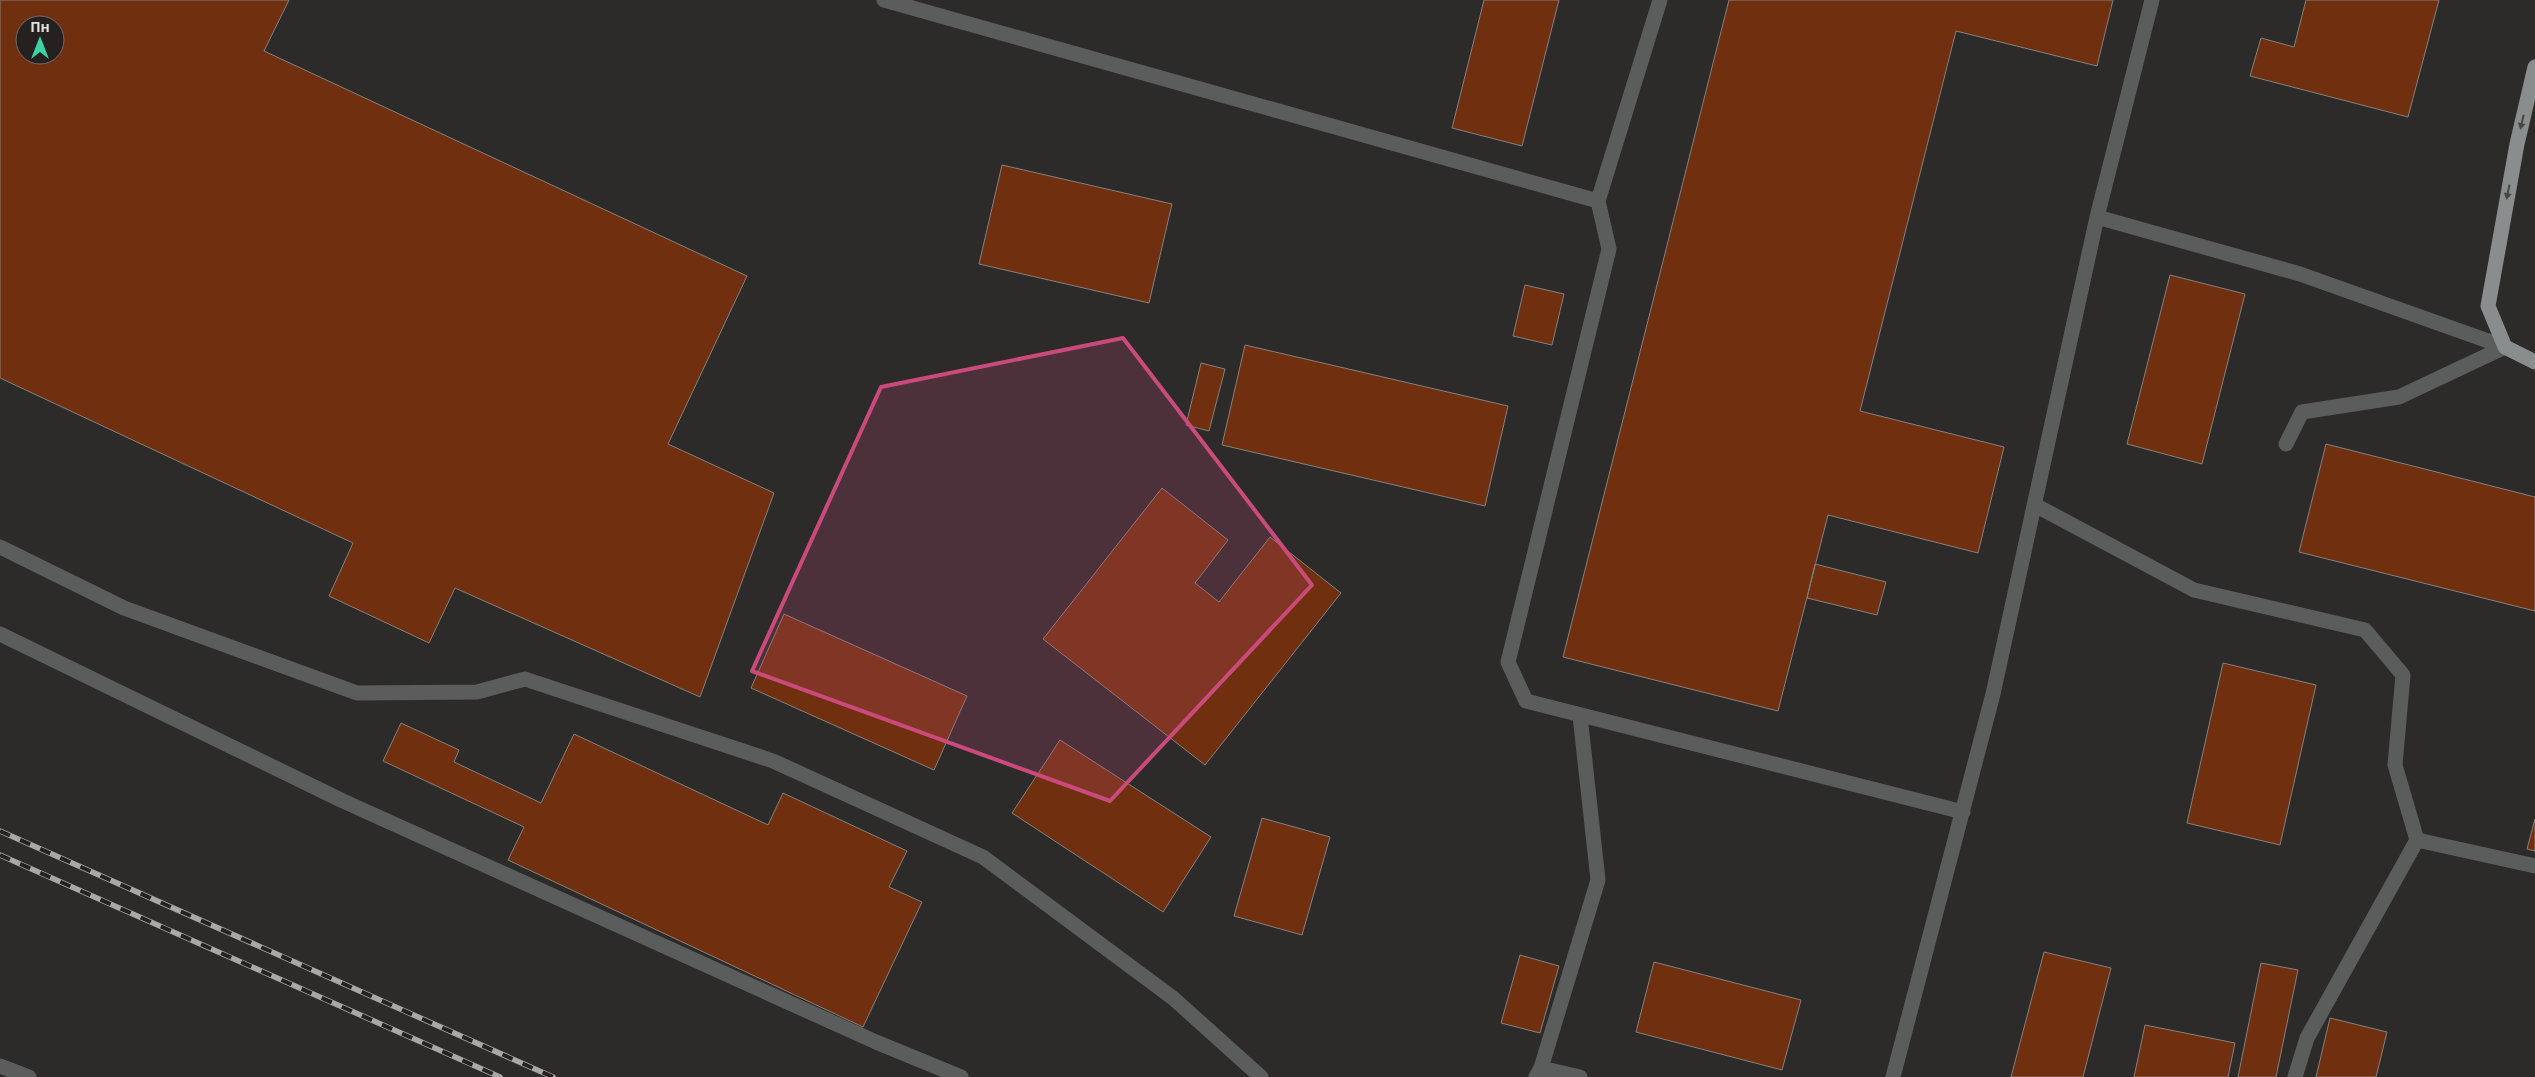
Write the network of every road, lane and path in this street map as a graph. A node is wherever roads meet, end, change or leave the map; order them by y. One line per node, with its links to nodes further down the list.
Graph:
1 (884, 0): 5 (lane)
2 (1660, 0): 5 (lane)
3 (2152, 0): 6 (lane)
4 (2535, 67): 7 (main road, one-way to 7)
5 (1598, 201): 13 (lane)
6 (2098, 217): 7 (lane); 10 (lane)
7 (2506, 347): 8 (main road); 9 (lane)
8 (2535, 362)
9 (2286, 444)
10 (2035, 505): 14 (lane); 15 (lane)
11 (0, 548): 21 (lane)
12 (0, 634): 20 (lane)
13 (1580, 716): 14 (lane); 18 (lane)
14 (1962, 812): 23 (lane)
15 (2417, 840): 16 (lane); 24 (lane)
16 (2535, 866)
17 (0, 1066): 19 (lane)
18 (1539, 1073): 22 (lane)
19 (29, 1077)
20 (961, 1077)
21 (1261, 1077)
22 (1580, 1077)
23 (1892, 1077)
24 (2295, 1077)

